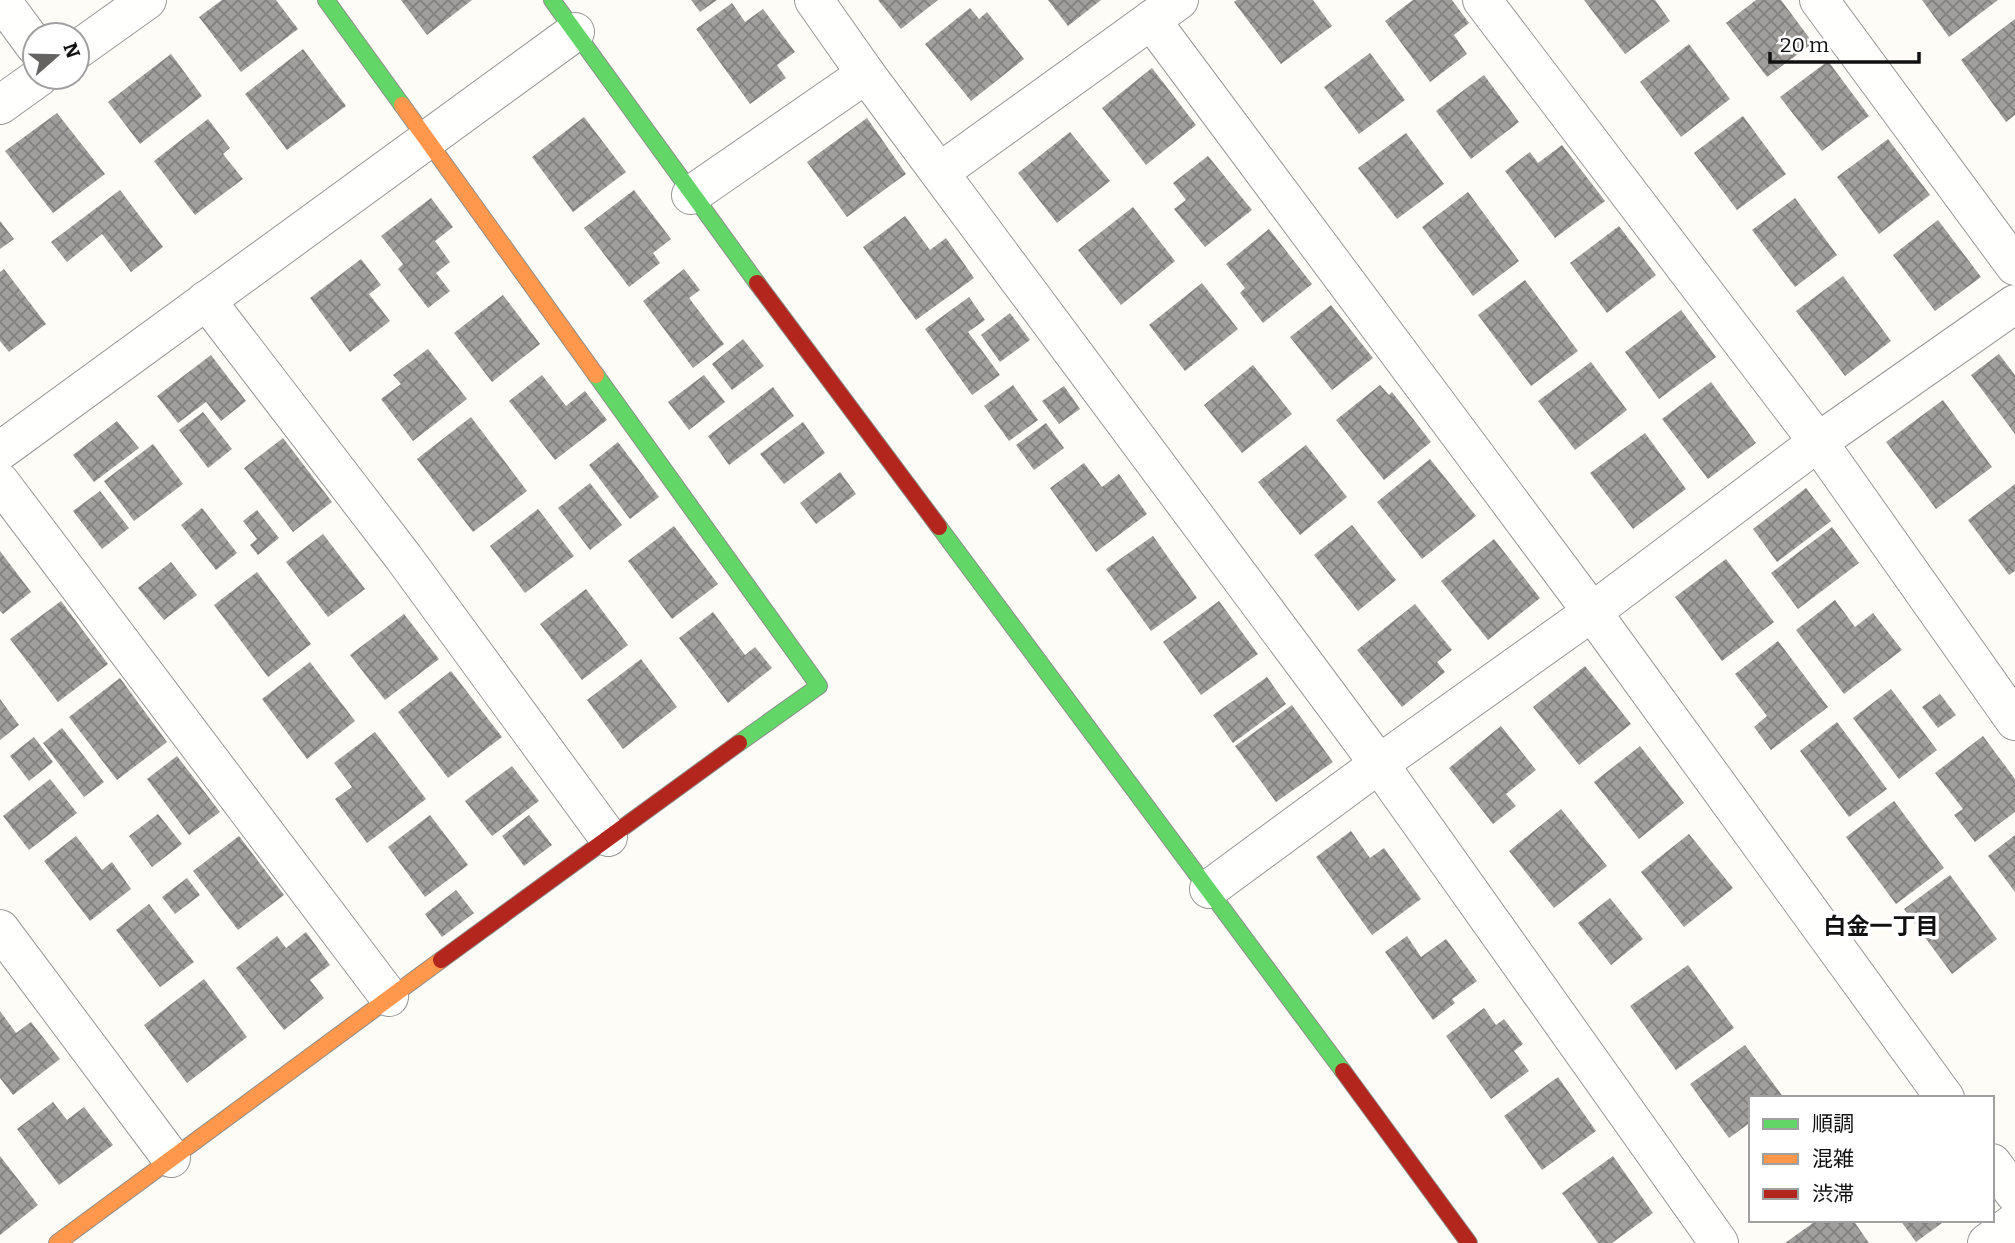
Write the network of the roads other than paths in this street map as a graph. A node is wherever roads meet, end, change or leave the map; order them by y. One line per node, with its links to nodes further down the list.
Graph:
1 (1, 0): 9 (street)
2 (147, 0): 11 (street)
3 (326, 0): 15 (street)
4 (552, 0): 10 (street)
5 (814, 0): 12 (street)
6 (1482, 0): 21 (street)
7 (1819, 0): 18 (street)
8 (1165, 10): 16 (street); 24 (street)
9 (21, 27)
10 (575, 32): 15 (street); 17 (street)
11 (91, 40)
12 (866, 74): 16 (street); 17 (street)
13 (21, 90): 14 (street)
14 (0, 105)
15 (427, 138): 19 (street); 27 (street)
16 (940, 172): 26 (street)
17 (691, 195): 28 (street)
18 (2015, 266)
19 (206, 300): 22 (street); 27 (street)
20 (2015, 303): 21 (street)
21 (1818, 442): 24 (street); 25 (street)
22 (0, 451)
23 (0, 482): 30 (street)
24 (1592, 612): 26 (street); 31 (street)
25 (2015, 721)
26 (1379, 764): 28 (street); 38 (street)
27 (608, 837): 30 (street)
28 (1209, 888): 37 (street)
29 (0, 929): 32 (street)
30 (389, 997): 32 (street)
31 (1944, 1096)
32 (171, 1158): 36 (street)
33 (1994, 1166): 34 (street)
34 (2015, 1194)
35 (2015, 1222): 39 (street)
36 (57, 1243)
37 (1469, 1243)
38 (1720, 1243)
39 (1987, 1243)

